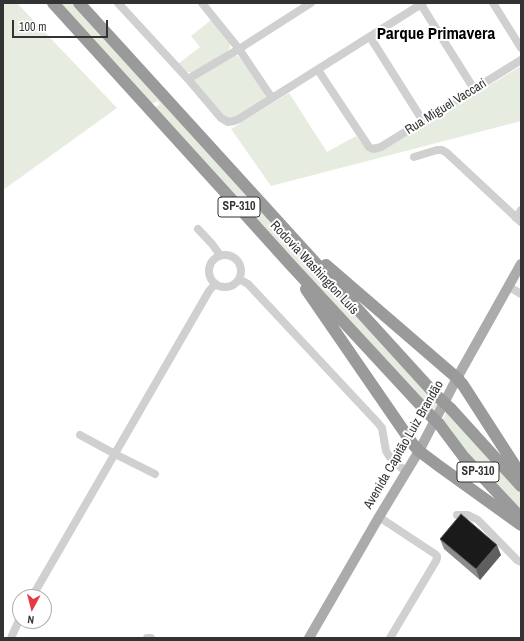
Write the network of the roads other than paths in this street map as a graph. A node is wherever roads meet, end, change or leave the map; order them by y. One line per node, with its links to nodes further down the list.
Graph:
1 (53, 3): 25 (highway, Rodovia Washington Luís / SP-310)
2 (80, 3): 9 (highway, Rodovia Washington Luís / SP-310)
3 (84, 3): 9 (highway)
4 (118, 3): 15 (street)
5 (203, 3): 12 (street)
6 (311, 3): 12 (street)
7 (493, 3): 11 (street)
8 (421, 4): 10 (street); 16 (street)
9 (102, 27): 23 (highway, Rodovia Washington Luís / SP-310)
10 (370, 37): 14 (street); 18 (street)
11 (521, 48)
12 (239, 49): 15 (street); 17 (street)
13 (521, 60): 16 (street, Rua Miguel Vaccari)
14 (318, 70): 17 (street); 18 (street, Rua Miguel Vaccari)
15 (188, 80): 17 (street)
16 (474, 89): 18 (street, Rua Miguel Vaccari)
17 (272, 98)
18 (423, 121)
19 (414, 158): 21 (street)
20 (521, 210): 21 (street)
21 (519, 220)
22 (198, 229): 24 (street)
23 (291, 236): 31 (highway); 38 (highway, Rodovia Washington Luís / SP-310, bridge)
24 (220, 256): 27 (street); 28 (street)
25 (289, 263): 33 (highway); 41 (highway, Rodovia Washington Luís / SP-310, bridge)
26 (521, 264): 29 (main road, Avenida Capitão Luiz Brandão)
27 (239, 279): 28 (street); 35 (street)
28 (215, 284): 34 (street)
29 (508, 286): 30 (street); 31 (main road, Avenida Capitão Luiz Brandão)
30 (521, 294)
31 (457, 378): 33 (main road, Avenida Capitão Luiz Brandão); 37 (highway)
32 (80, 435): 34 (street)
33 (419, 450): 35 (main road, Avenida Capitão Luiz Brandão); 42 (highway)
34 (115, 454): 36 (street); 44 (street)
35 (406, 472): 40 (main road, Avenida Capitão Luiz Brandão)
36 (155, 474)
37 (521, 475)
38 (521, 486)
39 (457, 515): 43 (street)
40 (379, 517): 45 (main road, Avenida Capitão Luiz Brandão); 48 (street)
41 (521, 518)
42 (521, 525)
43 (521, 562)
44 (37, 589)
45 (312, 637)
46 (147, 638): 47 (street)
47 (151, 638)
48 (390, 638)

